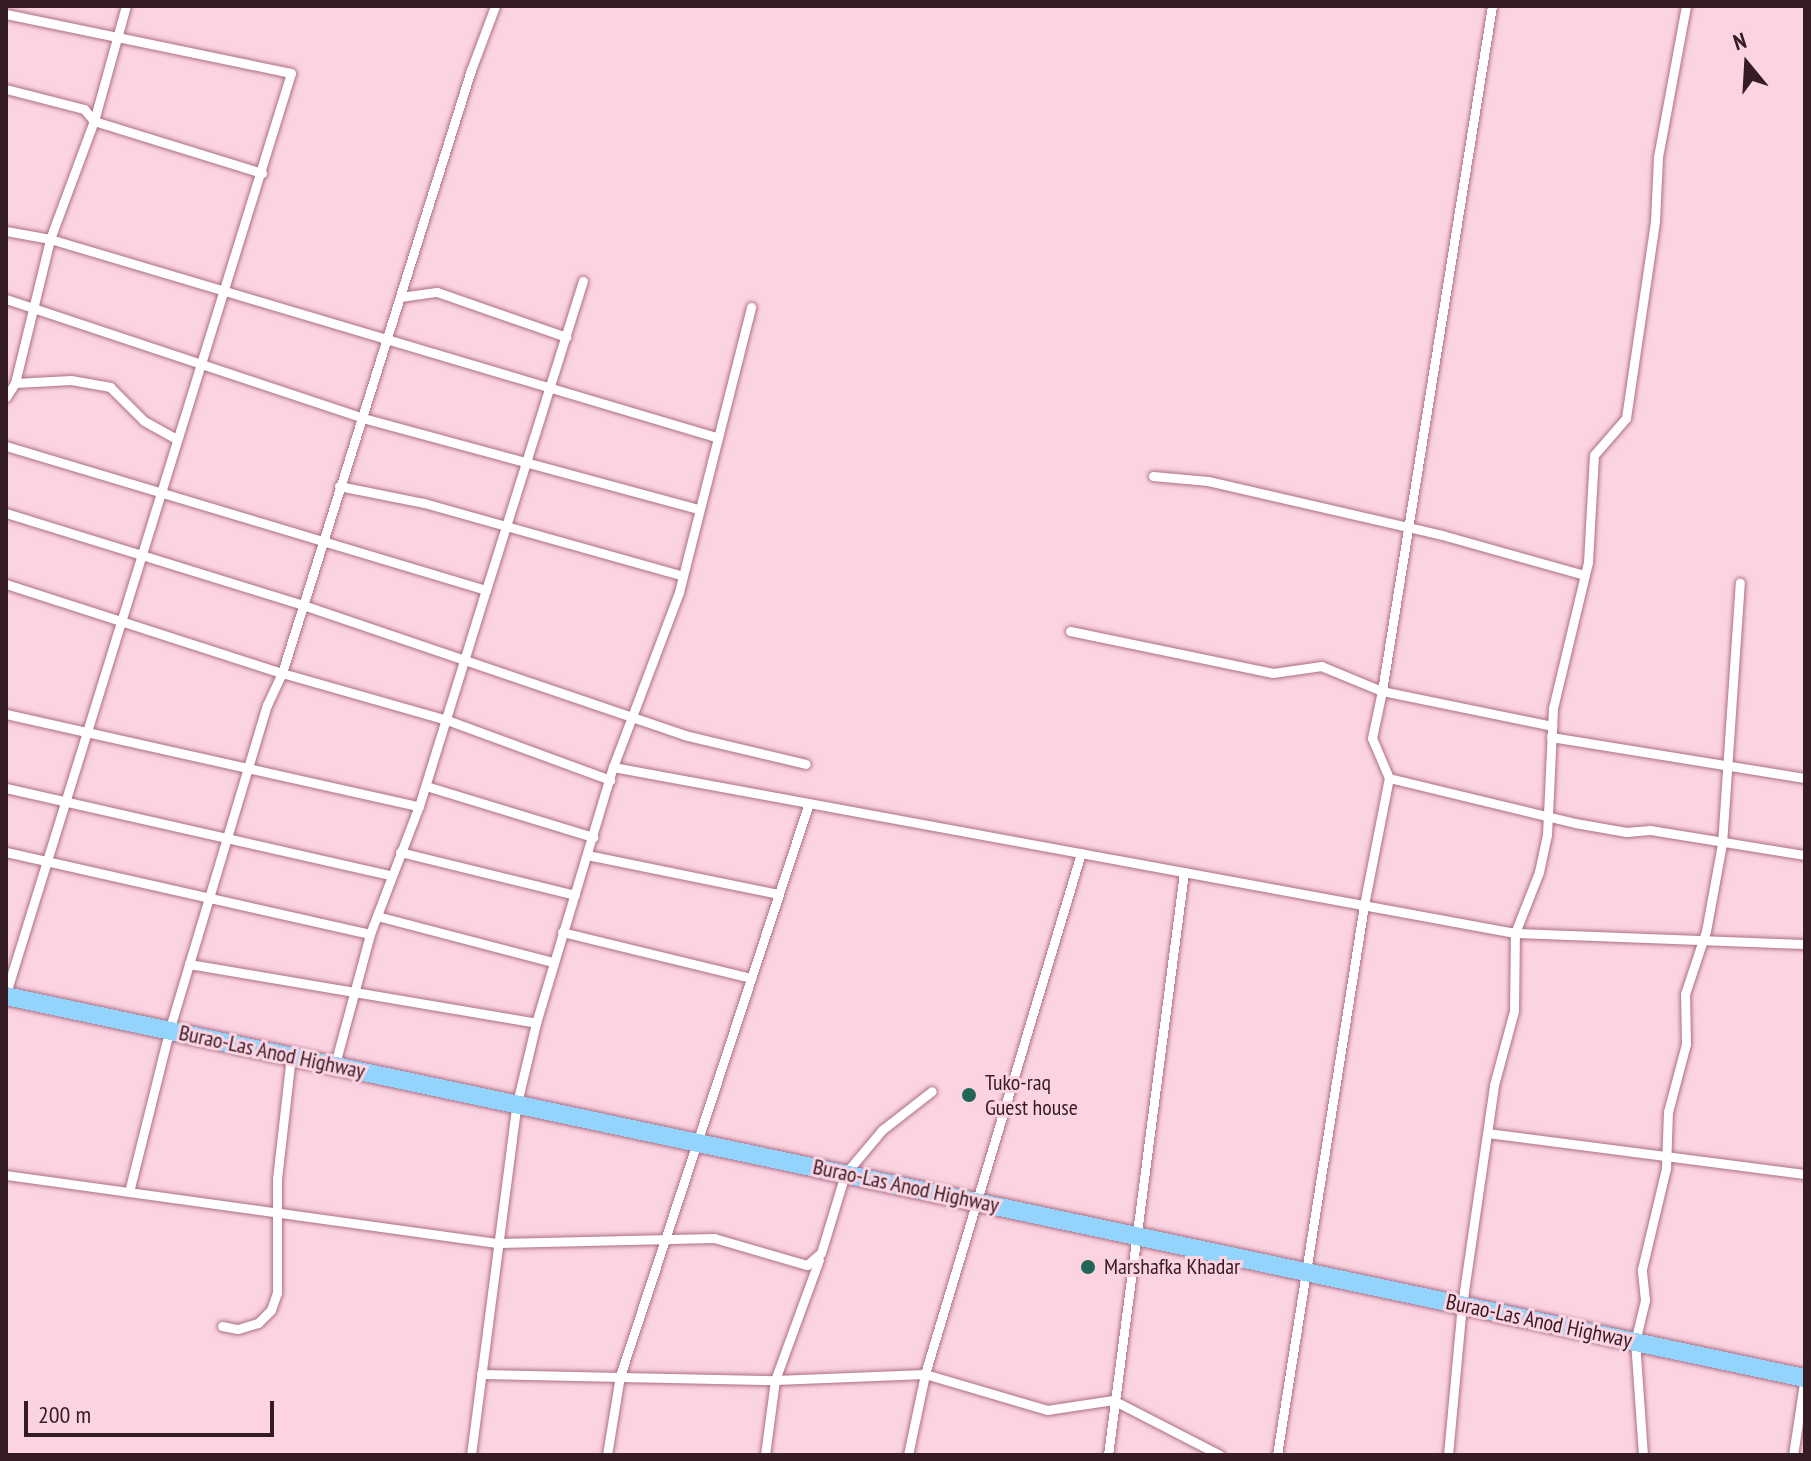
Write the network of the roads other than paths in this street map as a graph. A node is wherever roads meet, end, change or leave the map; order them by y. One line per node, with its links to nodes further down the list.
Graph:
1 (126, 6): 6 (street)
2 (495, 6): 14 (street)
3 (1492, 6): 34 (street)
4 (1686, 6): 38 (street)
5 (6, 14): 6 (street)
6 (116, 37): 8 (street); 9 (street)
7 (6, 89): 8 (street)
8 (94, 121): 9 (street); 11 (street)
9 (262, 173): 13 (street)
10 (6, 231): 11 (street)
11 (50, 239): 13 (street); 16 (street)
12 (583, 281): 18 (street)
13 (223, 290): 19 (street); 20 (street)
14 (400, 297): 18 (street); 19 (street)
15 (6, 299): 16 (street)
16 (37, 305): 20 (street); 21 (street)
17 (751, 307): 25 (street)
18 (566, 337): 22 (street)
19 (387, 339): 22 (street); 24 (street)
20 (200, 362): 24 (street); 26 (street)
21 (15, 383): 23 (street); 26 (street)
22 (550, 387): 25 (street); 28 (street)
23 (6, 397)
24 (363, 418): 28 (street); 30 (street)
25 (716, 437): 32 (street)
26 (175, 438): 31 (street)
27 (6, 446): 31 (street)
28 (527, 462): 32 (street); 35 (street)
29 (1153, 476): 34 (street)
30 (339, 486): 35 (street); 36 (street)
31 (158, 491): 36 (street); 37 (street)
32 (699, 509): 39 (street)
33 (6, 513): 37 (street)
34 (1408, 528): 38 (street); 48 (street)
35 (506, 529): 39 (street); 42 (street)
36 (323, 541): 42 (street); 43 (street)
37 (137, 556): 43 (street); 44 (street)
38 (1584, 575): 52 (street)
39 (683, 576): 50 (street)
40 (1740, 583): 56 (street)
41 (6, 584): 44 (street)
42 (486, 590): 46 (street)
43 (303, 605): 46 (street); 47 (street)
44 (119, 622): 47 (street); 53 (street)
45 (1070, 631): 48 (street)
46 (466, 659): 50 (street); 51 (street)
47 (282, 673): 51 (street); 57 (street)
48 (1382, 691): 52 (street); 59 (street)
49 (6, 714): 53 (street)
50 (633, 716): 55 (street); 58 (street)
51 (447, 720): 61 (street); 62 (street)
52 (1552, 726): 54 (street)
53 (83, 729): 57 (street); 64 (street)
54 (1551, 737): 56 (street); 67 (street)
55 (806, 764)
56 (1728, 764): 60 (street); 70 (street)
57 (252, 767): 66 (street); 69 (street)
58 (613, 767): 61 (street); 65 (street)
59 (1389, 778): 67 (street); 82 (street)
60 (1805, 778)
61 (610, 780): 68 (street)
62 (426, 786): 66 (street); 68 (street)
63 (6, 788): 64 (street)
64 (62, 802): 69 (street); 76 (street)
65 (809, 803): 73 (street); 79 (street)
66 (419, 806): 72 (street)
67 (1546, 814): 70 (street); 85 (street)
68 (593, 837): 74 (street)
69 (228, 840): 78 (street); 81 (street)
70 (1722, 844): 75 (street); 87 (street)
71 (6, 852): 76 (street)
72 (400, 852): 78 (street); 80 (street)
73 (1081, 853): 77 (street); 107 (street)
74 (587, 855): 79 (street); 80 (street)
75 (1805, 855)
76 (44, 861): 81 (street); 92 (street)
77 (1184, 872): 82 (street); 109 (street)
78 (392, 876): 83 (street)
79 (779, 894): 91 (street)
80 (575, 895): 84 (street)
81 (212, 901): 86 (street); 90 (street)
82 (1364, 905): 85 (street); 113 (street)
83 (377, 916): 86 (street); 89 (street)
84 (562, 932): 89 (street); 91 (street)
85 (1515, 933): 87 (street); 100 (street)
86 (370, 934): 93 (street)
87 (1703, 940): 88 (street); 102 (street)
88 (1805, 944)
89 (552, 962): 94 (street)
90 (189, 964): 93 (street); 95 (street)
91 (751, 978): 101 (street)
92 (6, 994): 95 (highway, Burao-Las Anod Highway)
93 (355, 994): 94 (street); 97 (street)
94 (536, 1023): 99 (street)
95 (169, 1031): 96 (highway, Burao-Las Anod Highway); 106 (street)
96 (291, 1056): 97 (highway, Burao-Las Anod Highway); 108 (street)
97 (335, 1064): 99 (highway, Burao-Las Anod Highway)
98 (932, 1091): 103 (street)
99 (517, 1103): 101 (highway, Burao-Las Anod Highway); 111 (street)
100 (1488, 1133): 102 (street); 114 (street)
101 (698, 1142): 103 (highway, Burao-Las Anod Highway); 110 (street)
102 (1667, 1156): 104 (street); 116 (street)
103 (845, 1174): 107 (highway, Burao-Las Anod Highway); 112 (street)
104 (1805, 1174)
105 (6, 1175): 106 (street)
106 (129, 1192): 108 (street)
107 (977, 1201): 109 (highway, Burao-Las Anod Highway); 118 (street)
108 (276, 1213): 111 (street); 115 (street)
109 (1135, 1234): 113 (highway, Burao-Las Anod Highway); 122 (street)
110 (665, 1239): 111 (street); 112 (street); 119 (street)
111 (499, 1243): 117 (street)
112 (821, 1253): 121 (street)
113 (1306, 1271): 114 (highway, Burao-Las Anod Highway); 129 (street)
114 (1462, 1305): 116 (highway, Burao-Las Anod Highway); 130 (street)
115 (222, 1326)
116 (1635, 1342): 120 (highway, Burao-Las Anod Highway); 131 (street)
117 (481, 1374): 119 (street); 123 (street)
118 (925, 1374): 121 (street); 122 (street); 126 (street)
119 (620, 1376): 121 (street); 124 (street)
120 (1805, 1377): 132 (street)
121 (775, 1380): 125 (street)
122 (1113, 1400): 127 (street); 128 (street)
123 (471, 1455)
124 (607, 1455)
125 (765, 1455)
126 (908, 1455)
127 (1108, 1455)
128 (1220, 1455)
129 (1277, 1455)
130 (1448, 1455)
131 (1643, 1455)
132 (1793, 1455)

